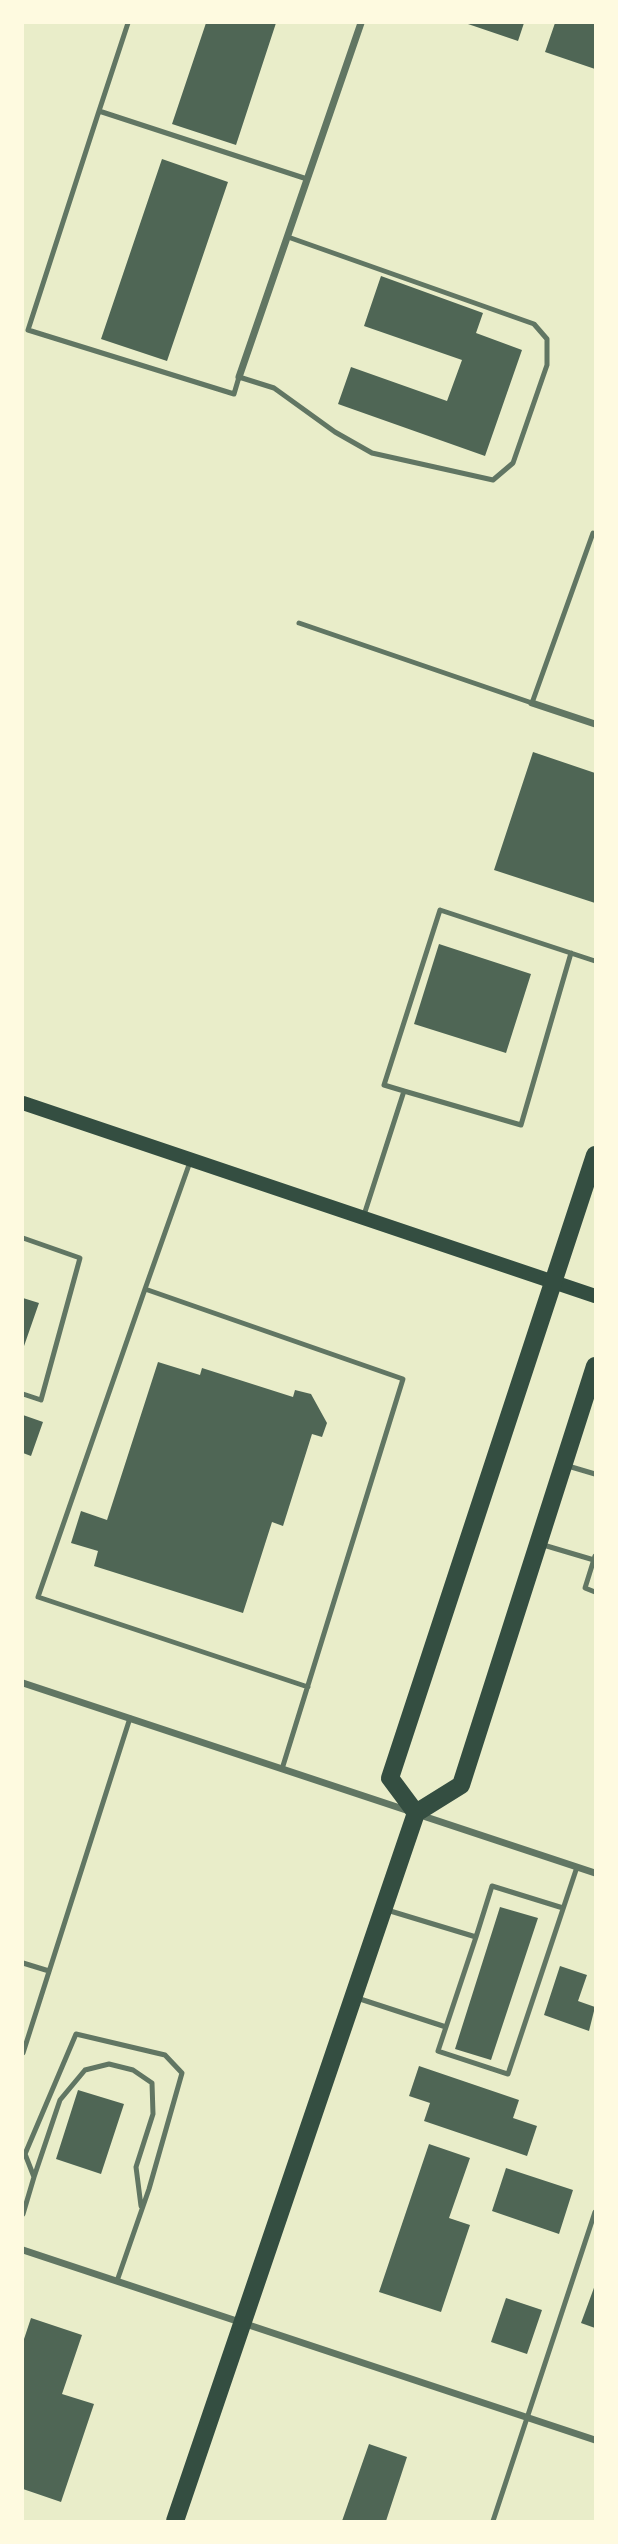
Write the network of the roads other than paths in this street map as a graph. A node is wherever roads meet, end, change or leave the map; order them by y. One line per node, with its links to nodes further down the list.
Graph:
1 (128, 23): 3 (lane)
2 (361, 23): 4 (street)
3 (99, 111): 4 (lane); 6 (lane)
4 (307, 179): 5 (street)
5 (288, 237): 6 (street); 6 (lane)
6 (239, 377)
7 (593, 533): 9 (lane)
8 (299, 623): 9 (lane)
9 (532, 703): 10 (street)
10 (595, 724)
11 (571, 953): 12 (lane); 13 (lane); 13 (lane)
12 (595, 961)
13 (404, 1091): 17 (lane)
14 (23, 1103): 16 (main road)
15 (595, 1155): 19 (main road)
16 (191, 1159): 17 (main road); 20 (lane)
17 (363, 1217): 19 (main road)
18 (23, 1238): 23 (lane)
19 (553, 1281): 21 (main road); 33 (main road)
20 (145, 1289): 30 (lane); 30 (lane)
21 (595, 1296)
22 (595, 1366): 24 (main road)
23 (23, 1394)
24 (563, 1465): 25 (lane); 26 (main road)
25 (595, 1474)
26 (538, 1544): 27 (lane); 33 (main road)
27 (594, 1558): 28 (lane)
28 (595, 1592)
29 (23, 1683): 31 (street)
30 (308, 1687): 32 (lane)
31 (130, 1718): 32 (street); 40 (lane)
32 (282, 1769): 33 (street)
33 (416, 1813): 34 (street); 37 (main road)
34 (577, 1867): 35 (street); 36 (lane)
35 (595, 1873)
36 (563, 1908): 38 (lane); 42 (lane)
37 (384, 1909): 38 (lane); 41 (main road)
38 (476, 1937): 42 (lane)
39 (23, 1963): 40 (lane)
40 (49, 1971): 43 (lane)
41 (354, 1996): 42 (lane); 50 (main road)
42 (446, 2027)
43 (23, 2053)
44 (34, 2177): 45 (lane); 45 (lane); 47 (lane)
45 (142, 2210): 49 (lane)
46 (595, 2211): 51 (lane)
47 (23, 2214)
48 (23, 2250): 49 (street)
49 (117, 2281): 50 (street)
50 (242, 2323): 51 (street); 53 (main road)
51 (527, 2417): 52 (street); 54 (lane)
52 (595, 2440)
53 (175, 2521)
54 (493, 2521)

